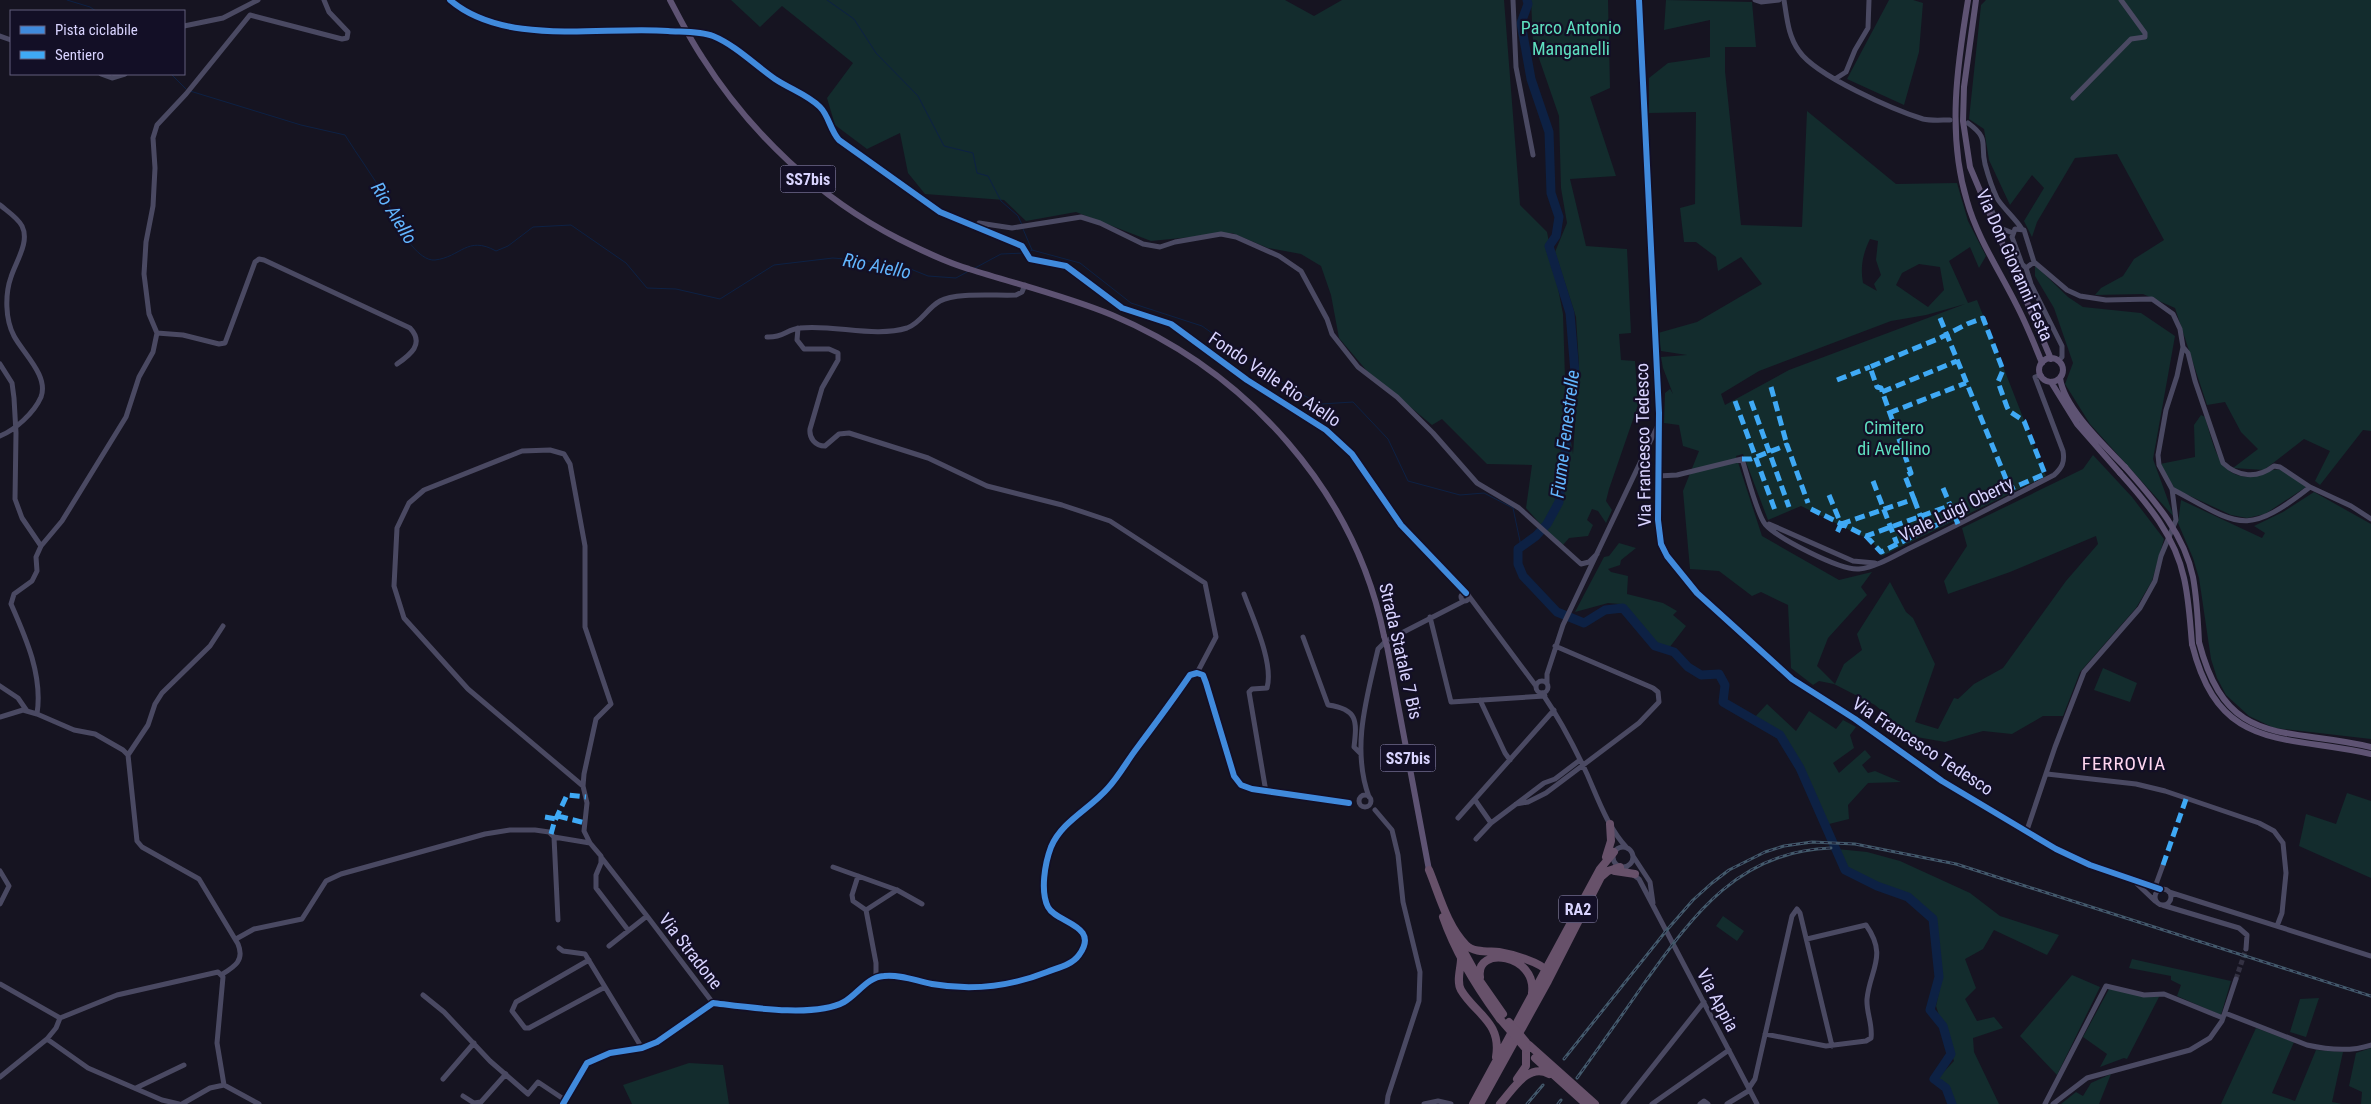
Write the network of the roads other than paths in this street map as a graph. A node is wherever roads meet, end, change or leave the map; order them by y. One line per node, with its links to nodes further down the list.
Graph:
1 (258, 0): 14 (street)
2 (324, 0): 31 (street)
3 (450, 0): 24 (street, bridge)
4 (670, 0): 29 (main road, Strada Statale 7 Bis / SS7bis)
5 (1513, 0): 21 (street)
6 (1638, 0): 42 (street, Via Francesco Tedesco)
7 (1755, 0): 8 (street)
8 (1779, 0)
9 (1784, 0): 17 (street)
10 (1870, 0): 17 (street)
11 (1968, 0): 36 (main road, Via Don Giovanni Festa)
12 (1976, 0): 22 (main road, Via Don Giovanni Festa)
13 (2121, 0): 18 (street)
14 (185, 26)
15 (104, 75): 16 (street)
16 (122, 75)
17 (1835, 79): 19 (street)
18 (2073, 98)
19 (1950, 120)
20 (1968, 123): 25 (street)
21 (1533, 155)
22 (1976, 185): 26 (street); 34 (main road, Via Don Giovanni Festa)
23 (0, 205): 43 (street)
24 (976, 226): 51 (street); 54 (street, Fondo Valle Rio Aiello)
25 (2022, 228): 26 (street); 27 (street)
26 (2013, 232): 28 (street)
27 (2034, 262): 28 (street); 33 (street)
28 (2026, 268): 35 (street)
29 (1025, 285): 30 (street); 58 (main road, Strada Statale 7 Bis / SS7bis)
30 (798, 328): 32 (street); 61 (street)
31 (158, 333): 38 (street); 50 (street)
32 (768, 337)
33 (2183, 347): 46 (street); 47 (street)
34 (2051, 359): 35 (main road); 36 (main road)
35 (2058, 361): 40 (main road)
36 (2042, 363): 39 (main road)
37 (0, 364): 43 (street)
38 (397, 364)
39 (2040, 375): 41 (main road); 52 (street, Viale Luigi Oberty)
40 (2060, 378): 41 (main road); 59 (main road, bridge)
41 (2052, 382): 59 (main road, bridge)
42 (1658, 425): 45 (street, Via Francesco Tedesco); 51 (street, Via Appia)
43 (16, 427): 44 (street); 50 (street)
44 (0, 436)
45 (1658, 476): 49 (street); 92 (street, Via Francesco Tedesco)
46 (2310, 487): 47 (street); 48 (street)
47 (2172, 489): 79 (street)
48 (2371, 519)
49 (1764, 522): 52 (street); 52 (street)
50 (40, 546): 71 (street)
51 (1597, 554): 60 (street, Via Appia)
52 (1878, 563)
53 (1244, 594): 83 (street)
54 (1465, 597): 55 (street); 63 (street, Fondo Valle Rio Aiello)
55 (1430, 617): 58 (street); 67 (street)
56 (223, 626): 76 (street)
57 (1303, 638): 74 (street)
58 (1386, 641): 74 (street); 105 (main road, Strada Statale 7 Bis / SS7bis)
59 (2196, 643): 73 (main road); 75 (main road)
60 (1555, 646): 62 (street, Via Appia); 78 (street)
61 (1197, 672): 83 (street); 137 (street)
62 (1547, 674): 63 (street, Via Appia); 65 (street, Via Appia)
63 (1538, 683): 65 (street); 66 (street, Via Appia)
64 (0, 686): 70 (street)
65 (1548, 686): 66 (street); 68 (street, Via Appia)
66 (1544, 694): 67 (street); 68 (street, Via Appia)
67 (1480, 700): 77 (street)
68 (1550, 702): 69 (street, Via Appia)
69 (1554, 710): 77 (street); 78 (street, Via Appia)
70 (26, 711): 71 (street); 72 (street)
71 (37, 714): 76 (street)
72 (0, 717)
73 (2371, 747)
74 (1360, 753): 81 (street)
75 (2371, 754)
76 (128, 755): 126 (street)
77 (1510, 760): 85 (street)
78 (1581, 763): 80 (street); 91 (street, Via Appia)
79 (2047, 774): 92 (street); 123 (street)
80 (1555, 782): 87 (street); 87 (street)
81 (1364, 784): 84 (street); 86 (street)
82 (583, 786): 82 (street); 96 (street)
83 (1266, 792): 86 (street)
84 (1370, 799): 86 (street); 86 (street); 88 (street)
85 (1475, 800): 89 (street); 90 (street)
86 (1362, 802): 88 (street)
87 (1516, 804): 90 (street)
88 (1375, 810): 174 (street)
89 (1458, 818)
90 (1491, 823): 95 (street)
91 (1610, 824): 93 (street, Via Appia); 101 (highway)
92 (2027, 830): 109 (street, Via Francesco Tedesco)
93 (1615, 832): 97 (street, Via Appia); 98 (street)
94 (553, 836): 96 (street); 121 (street); 126 (street)
95 (1476, 839)
96 (590, 843): 99 (street, Via Stradone)
97 (1627, 848): 98 (street); 100 (street, Via Appia)
98 (1614, 851): 101 (highway); 104 (street)
99 (601, 856): 120 (street, Via Stradone); 124 (street)
100 (1633, 856): 104 (street); 117 (street, Via Appia)
101 (1603, 865): 130 (highway, RA2)
102 (2163, 865): 111 (street)
103 (834, 867): 108 (street)
104 (1621, 867): 107 (street); 110 (highway)
105 (1429, 870): 122 (highway, SS7bis)
106 (0, 871): 114 (street)
107 (1635, 874): 110 (highway); 117 (street, Via Appia)
108 (858, 876): 112 (street); 119 (street)
109 (2131, 879): 111 (street, Via Francesco Tedesco); 116 (street)
110 (1599, 883): 149 (highway, RA2)
111 (2158, 888): 113 (street, Via Francesco Tedesco); 116 (street)
112 (897, 890): 115 (street); 119 (street)
113 (2170, 897): 116 (street); 118 (street); 123 (street)
114 (0, 904)
115 (922, 904)
116 (2160, 904): 118 (street)
117 (1654, 908): 146 (street, Via Appia)
118 (2175, 909): 129 (street)
119 (866, 910): 137 (street)
120 (647, 916): 124 (street, Via Stradone); 145 (street, Via Stradone)
121 (558, 920)
122 (1448, 924): 132 (highway, SS7bis); 134 (highway); 139 (highway, SS7bis)
123 (2277, 926): 131 (street)
124 (628, 930): 127 (street, Via Stradone)
125 (1807, 938): 152 (street); 156 (street); 156 (street)
126 (236, 939): 136 (street)
127 (609, 946)
128 (559, 948): 133 (street)
129 (2246, 949)
130 (1556, 950): 134 (highway); 135 (highway, RA2)
131 (2371, 956)
132 (1461, 959): 139 (highway, SS7bis); 142 (highway)
133 (589, 960): 141 (street); 141 (street)
134 (1531, 961): 135 (highway)
135 (1546, 969): 144 (highway, RA2); 149 (highway)
136 (221, 975): 148 (street); 166 (street)
137 (876, 977): 145 (street)
138 (2236, 978): 147 (street)
139 (1477, 980): 142 (highway); 144 (highway); 158 (highway, SS7bis, bridge)
140 (0, 984): 148 (street)
141 (605, 987): 157 (street)
142 (1465, 994): 150 (highway)
143 (423, 995): 154 (street)
144 (1531, 997): 151 (highway, RA2)
145 (713, 1002): 157 (street)
146 (1704, 1002): 159 (street, Via Appia); 184 (street)
147 (2224, 1016): 155 (street); 190 (street); 191 (street)
148 (60, 1018): 153 (street)
149 (1526, 1021): 169 (highway, RA2)
150 (1493, 1030): 151 (highway); 161 (highway)
151 (1512, 1030): 161 (highway, RA2)
152 (1765, 1034): 156 (street); 168 (street)
153 (47, 1039): 163 (street); 167 (street)
154 (474, 1043): 162 (street); 165 (street)
155 (2371, 1045)
156 (1832, 1046)
157 (642, 1048): 171 (street)
158 (1527, 1048): 164 (highway, SS7bis); 180 (highway); 183 (highway, SS7bis)
159 (1729, 1050): 168 (street, Via Appia); 185 (street)
160 (184, 1064): 167 (street)
161 (1494, 1064): 177 (highway, RA2)
162 (506, 1074): 170 (street); 171 (street)
163 (0, 1077)
164 (1554, 1077): 181 (highway); 182 (highway, SS7bis)
165 (443, 1079)
166 (224, 1085): 172 (street); 173 (street)
167 (136, 1088): 172 (street)
168 (1749, 1089): 188 (street); 189 (street, Via Appia)
169 (1487, 1091): 178 (highway, RA2); 179 (highway)
170 (463, 1096)
171 (564, 1102)
172 (180, 1104)
173 (259, 1104)
174 (1387, 1104)
175 (1424, 1104): 176 (street)
176 (1451, 1104)
177 (1473, 1104)
178 (1480, 1104)
179 (1488, 1104)
180 (1494, 1104)
181 (1500, 1104)
182 (1586, 1104)
183 (1595, 1104)
184 (1623, 1104)
185 (1652, 1104)
186 (1700, 1104): 187 (street)
187 (1708, 1104)
188 (1726, 1104)
189 (1757, 1104)
190 (2045, 1104)
191 (2053, 1104)

